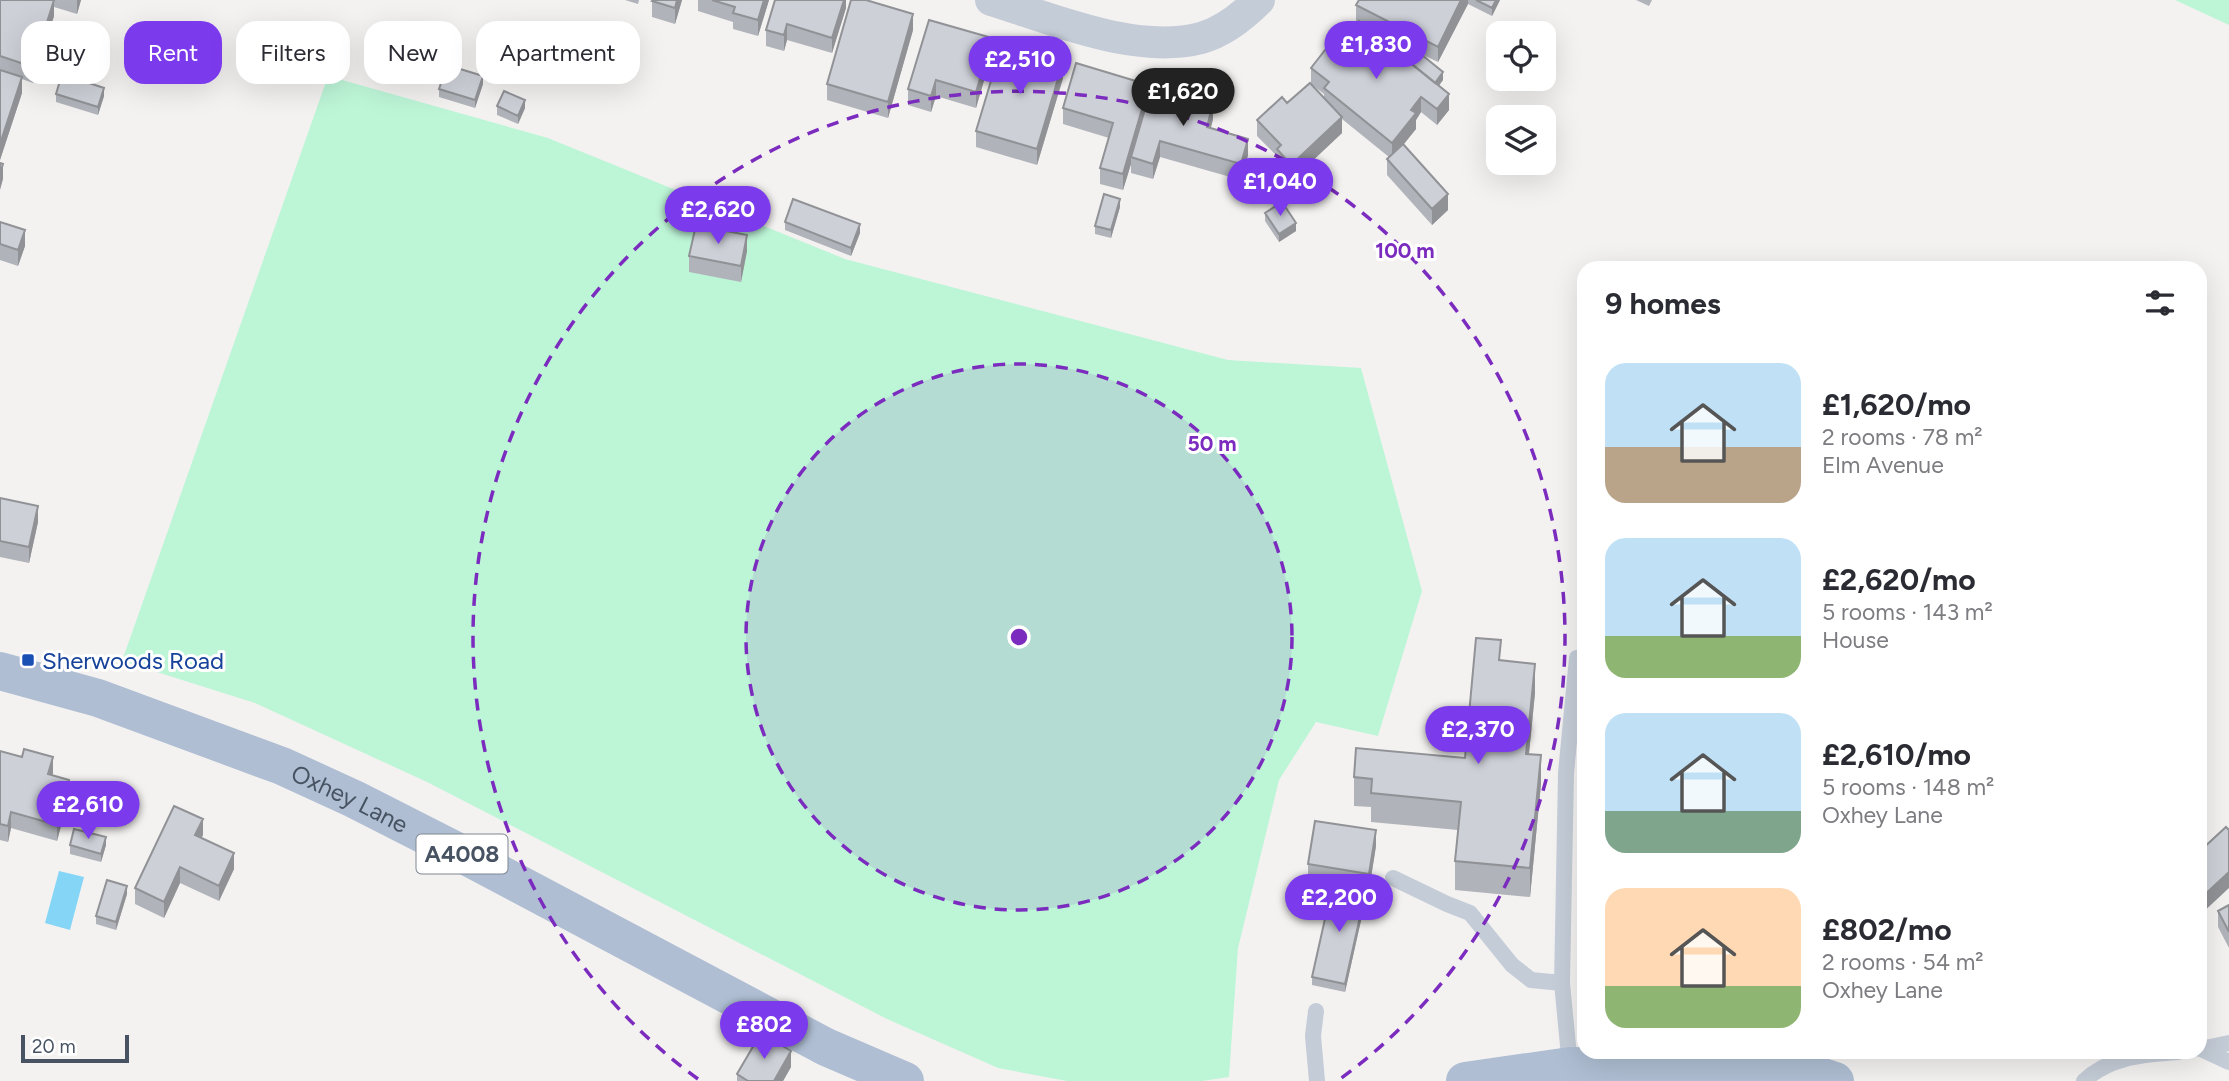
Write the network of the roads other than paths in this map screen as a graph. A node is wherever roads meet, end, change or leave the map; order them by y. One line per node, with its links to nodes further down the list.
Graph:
1 (991, 0): 2 (street)
2 (1259, 0)
3 (1577, 658): 6 (lane)
4 (0, 671): 14 (main road, Oxhey Lane / A4008)
5 (1393, 878): 6 (lane)
6 (1562, 983): 13 (lane)
7 (1316, 1011): 15 (lane)
8 (2229, 1043): 9 (lane)
9 (2207, 1048)
10 (2207, 1052): 12 (lane)
11 (2125, 1059): 18 (lane)
12 (2229, 1062)
13 (1570, 1066): 16 (main road); 17 (main road)
14 (905, 1081)
15 (1317, 1081)
16 (1465, 1081)
17 (1835, 1081)
18 (2084, 1081)

